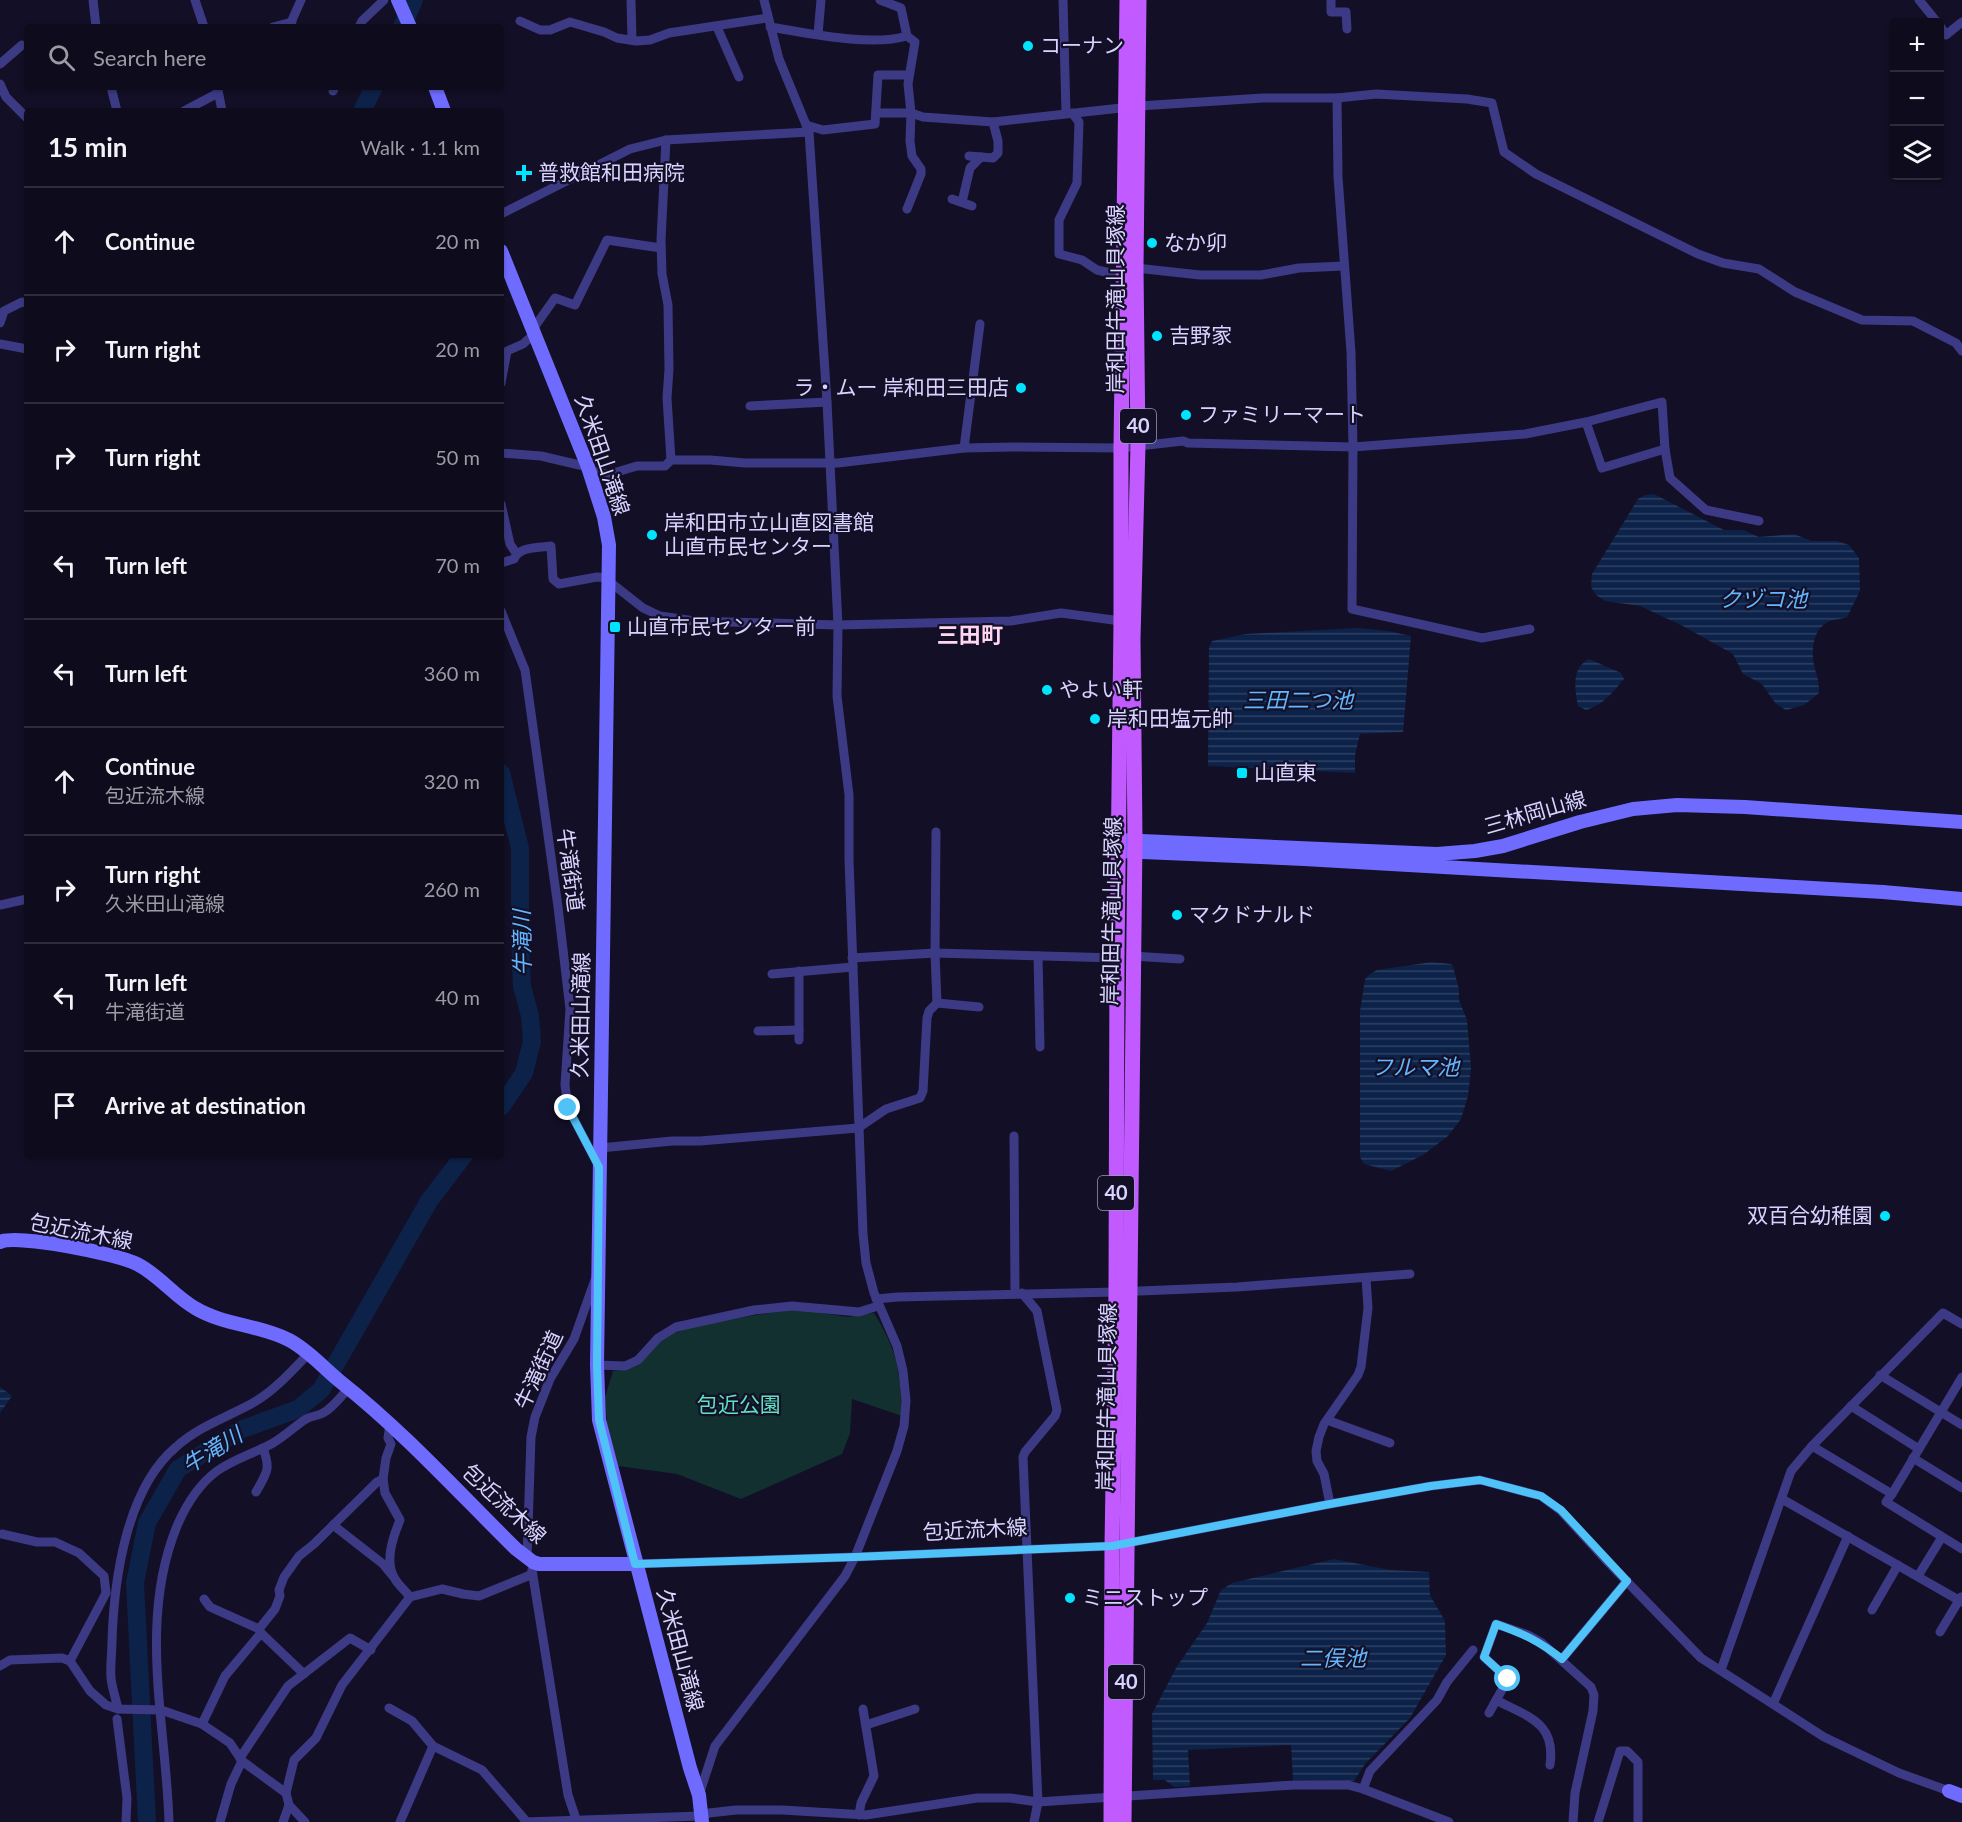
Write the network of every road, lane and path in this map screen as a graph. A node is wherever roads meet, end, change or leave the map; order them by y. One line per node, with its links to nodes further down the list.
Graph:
1 (93, 0): 19 (street)
2 (195, 0): 20 (street)
3 (301, 0): 21 (street)
4 (384, 0): 22 (street)
5 (398, 0): 23 (street)
6 (631, 0): 29 (street)
7 (764, 0): 18 (street)
8 (821, 0): 27 (street)
9 (880, 0): 28 (street)
10 (1063, 0): 46 (street)
11 (1127, 0): 39 (main road, 岸和田牛滝山貝塚線 / 40)
12 (1139, 0): 39 (main road, 岸和田牛滝山貝塚線 / 40)
13 (1331, 0): 25 (street)
14 (1919, 0): 15 (street)
15 (1933, 18)
16 (520, 21): 29 (street)
17 (1962, 21): 26 (street)
18 (768, 23): 24 (street); 27 (street); 49 (street)
19 (96, 24)
20 (203, 24)
21 (291, 24)
22 (360, 24)
23 (409, 24)
24 (717, 27): 29 (street); 33 (street)
25 (1347, 29)
26 (1944, 32)
27 (818, 34): 28 (street)
28 (907, 36): 32 (street)
29 (632, 40)
30 (22, 45): 31 (street)
31 (0, 64)
32 (909, 75): 44 (street); 45 (street)
33 (739, 77)
34 (0, 84): 47 (street)
35 (112, 90): 40 (street)
36 (218, 90): 41 (street); 42 (street)
37 (436, 90): 43 (street)
38 (1337, 98): 39 (street); 58 (street); 66 (street)
39 (1131, 106): 46 (street); 59 (main road, 岸和田牛滝山貝塚線 / 40)
40 (116, 108)
41 (189, 108)
42 (221, 108)
43 (443, 108)
44 (876, 113): 45 (street); 49 (street)
45 (911, 113): 48 (street); 54 (street)
46 (1069, 113): 48 (street); 59 (street)
47 (24, 115)
48 (993, 122): 52 (street)
49 (808, 129): 50 (street); 68 (street)
50 (666, 140): 55 (street); 56 (street)
51 (969, 156): 52 (street)
52 (981, 157): 53 (street)
53 (952, 199)
54 (907, 209)
55 (504, 212)
56 (661, 248): 63 (street); 77 (street)
57 (504, 259): 63 (street, 久米田山滝線)
58 (1344, 266): 59 (street); 72 (street)
59 (1130, 272): 71 (main road, 岸和田牛滝山貝塚線 / 40); 74 (main road, 岸和田牛滝山貝塚線 / 40)
60 (24, 302): 61 (street)
61 (0, 323)
62 (980, 324): 73 (street)
63 (533, 332): 67 (street); 79 (street, 久米田山滝線)
64 (0, 344): 65 (street)
65 (24, 348)
66 (1962, 351)
67 (504, 367)
68 (826, 402): 69 (street); 78 (street)
69 (750, 406)
70 (1586, 422): 72 (street); 75 (street); 75 (street)
71 (1138, 445): 72 (street); 74 (street); 91 (main road, 岸和田牛滝山貝塚線 / 40)
72 (1353, 447): 88 (street)
73 (964, 448): 74 (street); 78 (street)
74 (1121, 448): 86 (main road, 岸和田牛滝山貝塚線 / 40)
75 (1665, 449): 81 (street)
76 (504, 453): 79 (street)
77 (671, 460): 78 (street); 79 (street)
78 (830, 463): 87 (street)
79 (589, 469): 84 (street, 久米田山滝線)
80 (504, 517): 82 (street)
81 (1759, 521)
82 (516, 554): 83 (street); 84 (street)
83 (504, 562)
84 (610, 580): 87 (street); 108 (street, 久米田山滝線)
85 (504, 618): 109 (street, 牛滝街道)
86 (1122, 621): 87 (street); 91 (main road, 岸和田牛滝山貝塚線 / 40)
87 (838, 625): 99 (street)
88 (1530, 629)
89 (1962, 822): 91 (street, 三林岡山線)
90 (936, 832): 95 (street)
91 (1126, 846): 93 (street, 三林岡山線); 97 (main road, 岸和田牛滝山貝塚線 / 40)
92 (24, 899): 94 (street)
93 (1962, 899)
94 (0, 906)
95 (935, 953): 96 (street); 99 (street); 102 (street)
96 (1038, 956): 97 (street); 105 (street)
97 (1125, 957): 98 (street); 114 (main road, 岸和田牛滝山貝塚線 / 40)
98 (1180, 959)
99 (853, 963): 100 (street); 106 (street)
100 (799, 971): 101 (street); 104 (street)
101 (772, 974)
102 (937, 1003): 103 (street); 106 (street)
103 (979, 1007)
104 (758, 1031)
105 (1040, 1047)
106 (858, 1128): 108 (street); 116 (street)
107 (1014, 1136): 115 (street)
108 (600, 1148): 109 (street, 久米田山滝線)
109 (599, 1167): 111 (street, 久米田山滝線)
110 (0, 1242): 118 (street, 包近流木線)
111 (598, 1272): 119 (street, 久米田山滝線); 147 (street, 牛滝街道)
112 (1410, 1274): 113 (street)
113 (1366, 1278): 114 (street); 125 (street)
114 (1123, 1291): 115 (street); 143 (main road, 岸和田牛滝山貝塚線 / 40)
115 (1018, 1293): 116 (street); 144 (street)
116 (877, 1303): 119 (street); 146 (street)
117 (1962, 1324): 120 (street)
118 (314, 1357): 122 (street, 包近流木線); 172 (street)
119 (597, 1365): 148 (street, 久米田山滝線)
120 (1880, 1375): 123 (street); 124 (street)
121 (1962, 1377): 124 (street)
122 (346, 1386): 126 (street, 包近流木線); 130 (street)
123 (1851, 1406): 129 (street); 131 (street)
124 (1941, 1412): 127 (street); 131 (street)
125 (1327, 1420): 128 (street); 138 (street)
126 (390, 1424): 133 (street); 147 (street, 包近流木線)
127 (1962, 1425)
128 (1390, 1443)
129 (1812, 1446): 136 (street); 137 (street)
130 (263, 1448): 135 (street); 171 (street)
131 (1918, 1449): 132 (street)
132 (1913, 1458): 134 (street); 136 (street)
133 (383, 1479): 139 (street); 151 (street)
134 (1962, 1488)
135 (256, 1492)
136 (1892, 1494): 142 (street)
137 (1782, 1499): 141 (street); 164 (street)
138 (1330, 1504): 143 (street, 包近流木線); 152 (street, 包近流木線)
139 (333, 1526): 151 (street); 157 (street)
140 (2, 1534): 162 (street)
141 (1848, 1536): 149 (street); 167 (street)
142 (1942, 1537): 145 (street); 150 (street)
143 (1119, 1544): 144 (street, 包近流木線); 183 (main road, 岸和田牛滝山貝塚線 / 40)
144 (1026, 1549): 146 (street, 包近流木線); 184 (street)
145 (1962, 1549)
146 (855, 1557): 148 (street, 包近流木線); 182 (street)
147 (531, 1564): 148 (street, 包近流木線); 153 (street); 188 (street, 牛滝街道)
148 (635, 1564): 182 (street, 久米田山滝線)
149 (1898, 1565): 150 (street); 156 (street)
150 (1918, 1576): 155 (street)
151 (394, 1577): 153 (street)
152 (1627, 1581): 161 (street); 164 (street, 包近流木線)
153 (411, 1597): 159 (street)
154 (204, 1599): 157 (street)
155 (1961, 1599): 158 (street)
156 (1872, 1610)
157 (260, 1631): 165 (street); 174 (street)
158 (1940, 1632)
159 (370, 1650): 165 (street); 180 (street)
160 (1473, 1650): 179 (street)
161 (1562, 1659): 166 (street); 200 (street)
162 (70, 1661): 163 (street); 172 (street)
163 (0, 1666)
164 (1720, 1670): 167 (street, 包近流木線)
165 (304, 1674): 177 (street)
166 (1496, 1700): 173 (street); 178 (street)
167 (1773, 1704): 181 (street, 包近流木線)
168 (389, 1708): 176 (street)
169 (863, 1709): 175 (street)
170 (915, 1709): 175 (street)
171 (158, 1710): 172 (street); 174 (street); 191 (street)
172 (121, 1712): 190 (street)
173 (1489, 1713)
174 (202, 1724): 177 (street)
175 (866, 1725): 186 (street)
176 (433, 1746): 195 (street); 196 (street)
177 (241, 1760): 180 (street); 192 (street)
178 (1550, 1766)
179 (1363, 1789): 183 (street); 189 (street)
180 (286, 1793): 185 (street)
181 (1955, 1793)
182 (699, 1795): 187 (street, 久米田山滝線)
183 (1118, 1797): 184 (street); 198 (main road, 岸和田牛滝山貝塚線 / 40); 199 (main road, 岸和田牛滝山貝塚線 / 40)
184 (1038, 1802): 186 (street); 197 (street)
185 (289, 1805): 193 (street); 194 (street)
186 (859, 1815): 187 (street)
187 (701, 1819): 188 (street)
188 (577, 1821): 196 (street)
189 (1449, 1821)
190 (126, 1822)
191 (169, 1822)
192 (220, 1822)
193 (283, 1822)
194 (305, 1822)
195 (400, 1822)
196 (526, 1822)
197 (1034, 1822)
198 (1111, 1822)
199 (1124, 1822)
200 (1573, 1822)
201 (1598, 1822): 202 (street)
202 (1638, 1822)

